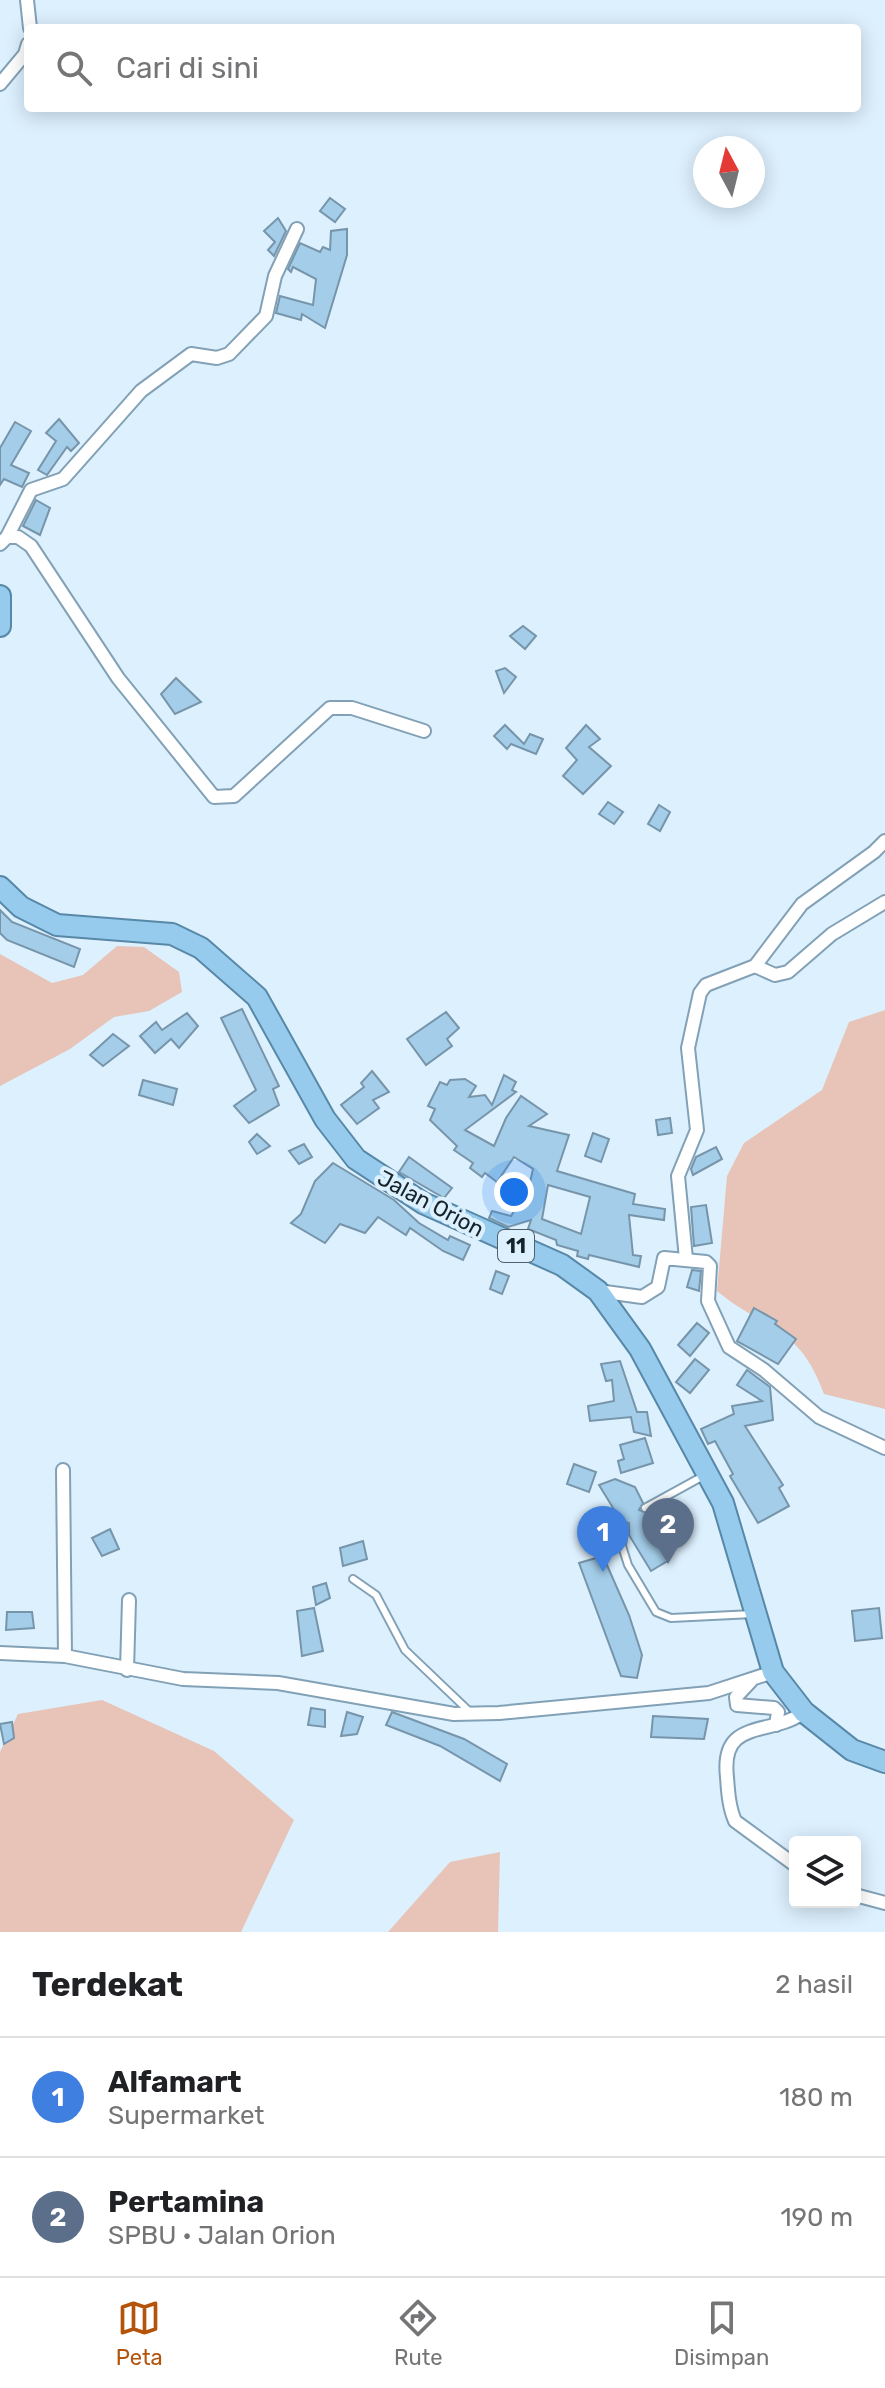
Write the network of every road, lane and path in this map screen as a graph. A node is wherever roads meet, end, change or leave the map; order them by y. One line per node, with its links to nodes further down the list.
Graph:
1 (27, 0): 2 (street)
2 (30, 24)
3 (24, 55): 4 (street)
4 (0, 84)
5 (297, 229): 6 (street)
6 (4, 540): 9 (street)
7 (0, 596): 8 (highway)
8 (0, 626)
9 (424, 731)
10 (885, 841): 13 (street)
11 (0, 887): 15 (highway, Jalan Orion / 11)
12 (885, 902): 13 (street)
13 (755, 966): 14 (street)
14 (686, 1259): 15 (street); 16 (street)
15 (598, 1291): 18 (highway, Jalan Orion / 11)
16 (885, 1448)
17 (63, 1470): 25 (street)
18 (709, 1473): 19 (lane); 23 (highway, Jalan Orion / 11)
19 (645, 1508)
20 (624, 1526): 23 (lane)
21 (353, 1579): 30 (lane)
22 (129, 1600): 26 (street)
23 (757, 1614): 27 (highway, Jalan Orion / 11)
24 (0, 1653): 25 (street)
25 (65, 1656): 26 (street)
26 (127, 1670): 30 (street)
27 (773, 1672): 28 (street); 29 (highway, Jalan Orion / 11)
28 (751, 1681): 30 (street); 31 (street)
29 (804, 1712): 31 (street); 32 (highway, Jalan Orion / 11)
30 (471, 1713)
31 (776, 1725): 33 (street)
32 (885, 1762)
33 (789, 1861)
34 (861, 1897): 35 (street)
35 (885, 1903)

